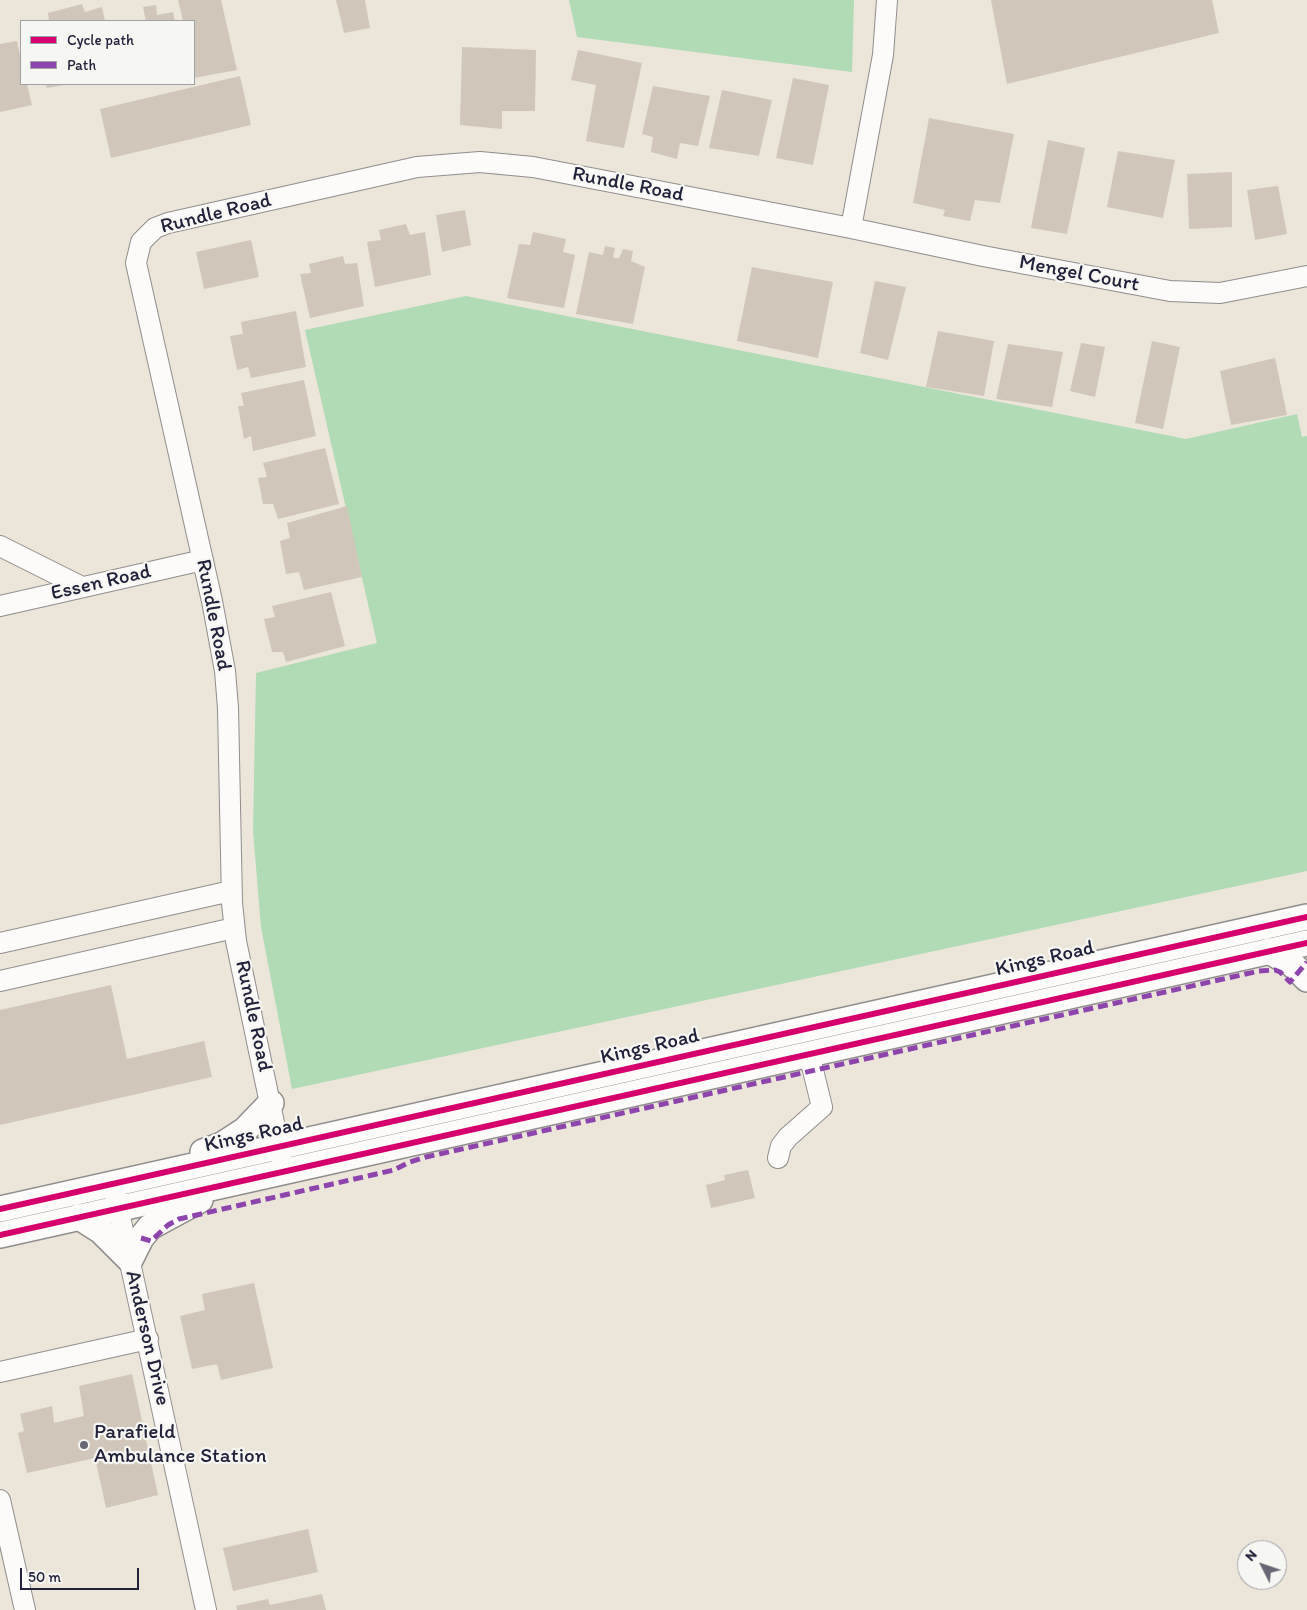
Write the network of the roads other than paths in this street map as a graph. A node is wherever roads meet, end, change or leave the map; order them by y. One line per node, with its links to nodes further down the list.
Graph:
1 (886, 0): 2 (street)
2 (852, 228): 3 (street, Mengel Court); 5 (street, Rundle Road)
3 (1307, 276)
4 (0, 546): 6 (street)
5 (203, 560): 6 (street, Essen Road); 8 (street, Rundle Road)
6 (82, 588): 7 (street, Essen Road)
7 (0, 606)
8 (231, 890): 10 (street, Rundle Road); 12 (street)
9 (1307, 917): 18 (main road, Kings Road)
10 (234, 928): 15 (street); 17 (street, Rundle Road)
11 (1307, 942): 13 (main road, Kings Road)
12 (0, 943)
13 (1269, 951): 14 (main road); 16 (main road, Kings Road)
14 (1307, 979)
15 (0, 981)
16 (809, 1054): 19 (street); 20 (main road, Kings Road)
17 (271, 1103): 18 (street, Rundle Road); 21 (main road)
18 (280, 1146): 20 (street, Rundle Road); 21 (main road, Kings Road)
19 (778, 1158)
20 (284, 1171): 22 (main road, Kings Road)
21 (138, 1178): 23 (main road, Kings Road)
22 (241, 1181): 24 (main road, Kings Road); 28 (main road)
23 (113, 1184): 24 (street, Anderson Drive); 25 (main road, Kings Road)
24 (118, 1208): 26 (main road, Kings Road); 28 (street, Anderson Drive)
25 (0, 1209)
26 (79, 1217): 27 (main road, Kings Road); 28 (main road)
27 (0, 1235)
28 (130, 1260): 29 (street, Anderson Drive)
29 (148, 1339): 30 (street); 33 (street, Anderson Drive)
30 (0, 1372)
31 (0, 1500): 32 (street)
32 (25, 1610)
33 (206, 1610)

